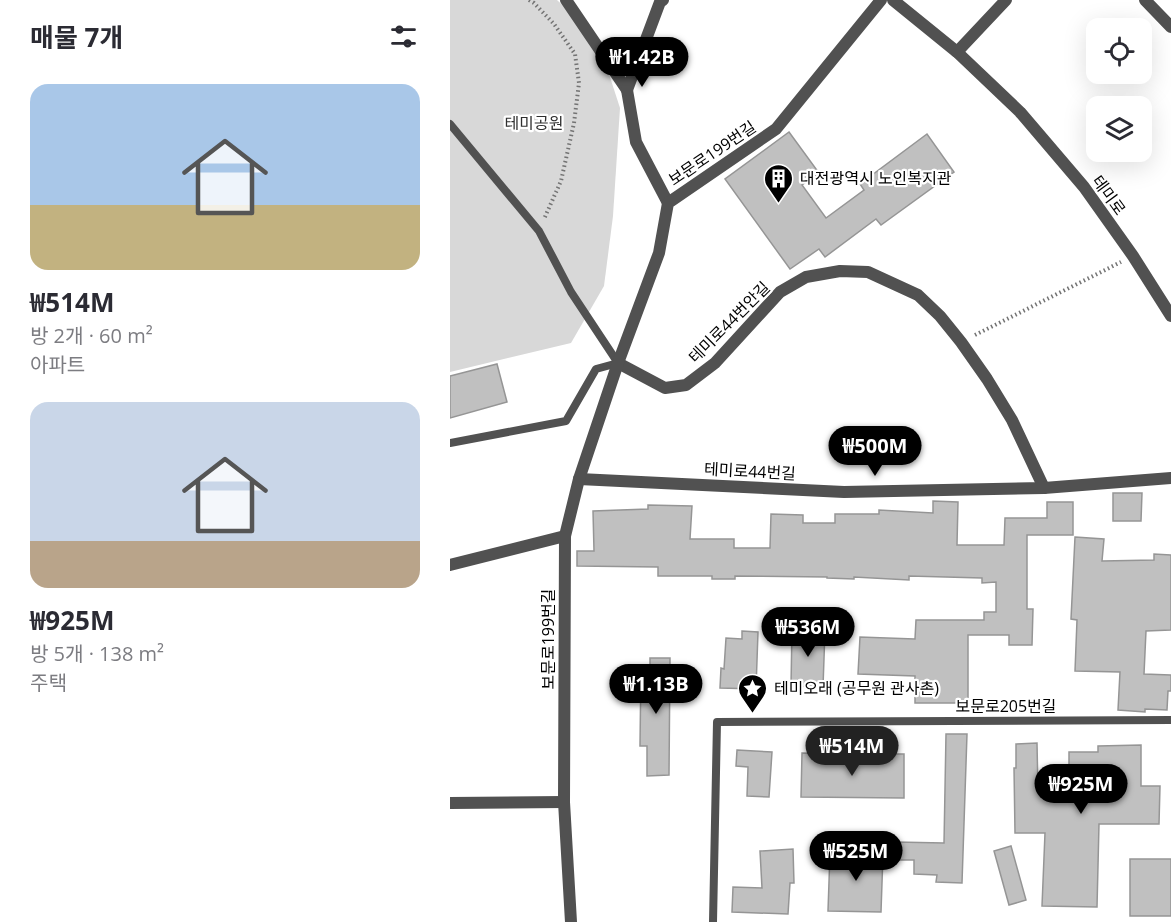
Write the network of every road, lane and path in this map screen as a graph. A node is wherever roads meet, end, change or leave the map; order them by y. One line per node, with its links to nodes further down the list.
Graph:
1 (529, 0): 13 (path)
2 (566, 0): 10 (street)
3 (663, 0): 10 (street)
4 (881, 0): 12 (street, 보문로199번길)
5 (893, 0): 9 (street, 테미로)
6 (1006, 0): 9 (street)
7 (1145, 0): 8 (street)
8 (1171, 27)
9 (957, 52): 14 (street, 테미로)
10 (627, 90): 12 (street)
11 (450, 124): 13 (lane)
12 (668, 203): 17 (street, 보문로199번길)
13 (539, 231): 17 (lane)
14 (1133, 256): 15 (street, 테미로); 16 (path)
15 (1171, 316)
16 (961, 342): 17 (street, 테미로44번안길); 21 (street, 테미로44번안길)
17 (618, 363): 18 (lane); 20 (street, 보문로199번길)
18 (450, 443)
19 (1171, 478): 21 (street, 테미로44번길)
20 (579, 479): 21 (street, 테미로44번길); 22 (street, 보문로199번길)
21 (1044, 488)
22 (565, 536): 23 (street); 25 (street, 보문로199번길)
23 (450, 565)
24 (1171, 720): 28 (lane, 보문로205번길)
25 (564, 801): 26 (street); 27 (street, 보문로199번길)
26 (450, 802)
27 (571, 922)
28 (713, 922)

